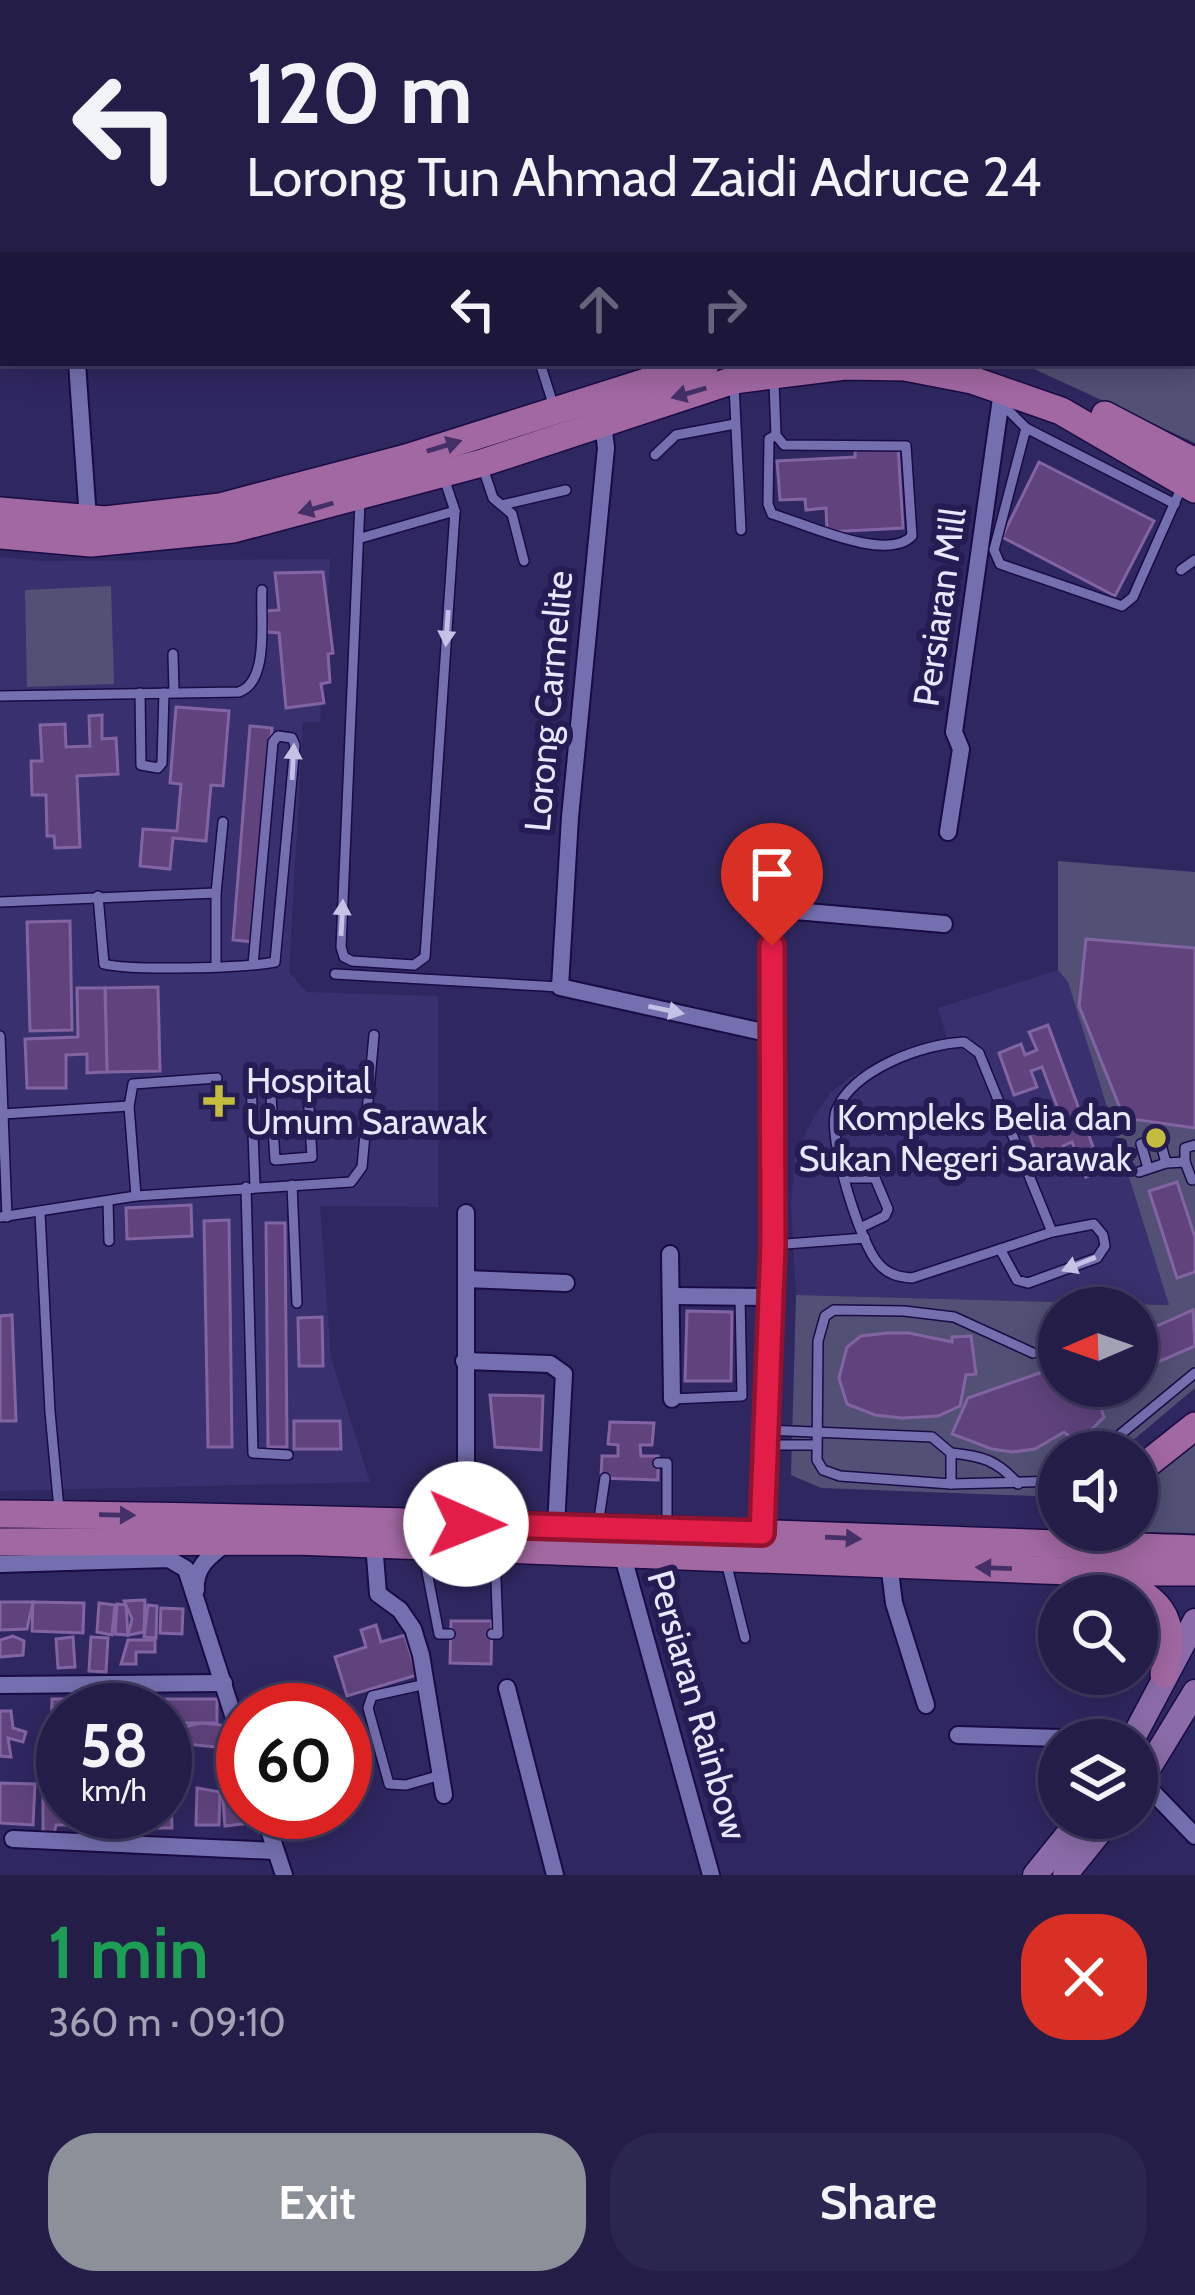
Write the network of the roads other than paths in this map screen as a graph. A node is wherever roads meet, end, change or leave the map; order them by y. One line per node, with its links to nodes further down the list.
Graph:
1 (77, 366): 22 (street)
2 (541, 366): 8 (lane)
3 (697, 366): 8 (main road)
4 (982, 366): 16 (main road)
5 (773, 373): 6 (main road); 7 (main road); 12 (lane)
6 (734, 380): 9 (main road, one-way to 9); 10 (lane)
7 (1001, 397): 11 (lane); 16 (main road); 35 (street, Persiaran Mill)
8 (555, 412): 22 (main road, one-way to 8)
9 (603, 422): 14 (main road); 45 (street, Lorong Carmelite)
10 (735, 424): 13 (lane); 23 (lane)
11 (1026, 428): 16 (lane); 16 (lane)
12 (776, 435): 12 (lane)
13 (655, 455)
14 (482, 463): 15 (main road); 19 (lane)
15 (442, 473): 18 (main road); 21 (lane)
16 (1187, 484)
17 (566, 490): 19 (lane)
18 (360, 495): 24 (main road, one-way to 24); 25 (lane)
19 (502, 505): 27 (lane)
20 (0, 511): 22 (main road)
21 (455, 511): 25 (lane); 25 (lane, one-way to 25)
22 (88, 519)
23 (741, 530)
24 (0, 535)
25 (361, 538)
26 (1195, 560): 28 (lane)
27 (524, 561)
28 (1181, 570)
29 (262, 590): 32 (lane)
30 (173, 654): 32 (lane)
31 (140, 693): 32 (lane); 32 (lane); 33 (lane)
32 (169, 693)
33 (0, 696)
34 (223, 822): 37 (lane)
35 (948, 832)
36 (771, 836): 40 (street)
37 (216, 892): 38 (lane); 43 (lane)
38 (98, 896): 39 (lane); 43 (lane)
39 (0, 902)
40 (773, 909): 41 (street); 46 (street)
41 (944, 924)
42 (253, 964): 42 (lane, one-way to 42); 43 (lane)
43 (216, 965)
44 (335, 974): 45 (lane)
45 (560, 987): 46 (street, one-way to 46)
46 (772, 1034): 70 (street)
47 (374, 1035): 59 (lane)
48 (0, 1036): 52 (lane)
49 (307, 1075): 54 (lane)
50 (218, 1078): 51 (lane)
51 (129, 1106): 52 (lane); 62 (lane)
52 (3, 1114): 66 (lane)
53 (1195, 1144): 55 (lane)
54 (275, 1160): 60 (lane); 61 (lane)
55 (1185, 1162): 56 (lane); 58 (lane)
56 (1166, 1163): 56 (lane)
57 (845, 1178): 67 (lane); 67 (lane); 68 (lane)
58 (1194, 1182)
59 (292, 1185): 60 (lane); 78 (lane)
60 (277, 1186): 61 (lane)
61 (250, 1187): 62 (lane); 91 (lane)
62 (136, 1196): 63 (lane)
63 (108, 1201): 64 (lane); 69 (lane)
64 (40, 1213): 66 (lane); 99 (lane)
65 (466, 1213): 73 (street)
66 (3, 1217)
67 (864, 1232): 70 (lane); 71 (lane)
68 (1052, 1232): 71 (lane); 71 (lane, one-way to 71)
69 (109, 1241)
70 (773, 1245): 77 (street)
71 (1000, 1249)
72 (670, 1254): 75 (street)
73 (466, 1279): 74 (street); 80 (street)
74 (566, 1282)
75 (672, 1296): 76 (street); 84 (street)
76 (740, 1297): 77 (street); 82 (lane)
77 (769, 1297): 83 (street)
78 (297, 1303)
79 (1033, 1353): 86 (lane)
80 (464, 1361): 100 (street); 101 (street)
81 (1195, 1373): 87 (lane)
82 (742, 1396): 83 (lane); 84 (lane)
83 (766, 1396): 88 (street)
84 (672, 1399)
85 (1195, 1426): 92 (main road)
86 (816, 1430): 88 (lane); 89 (lane); 90 (lane)
87 (1125, 1431)
88 (766, 1438): 89 (lane); 104 (street)
89 (816, 1445): 96 (lane)
90 (951, 1453): 96 (lane); 97 (lane)
91 (288, 1455)
92 (1158, 1455)
93 (658, 1463): 103 (lane)
94 (605, 1478): 102 (lane)
95 (1038, 1483): 97 (lane)
96 (950, 1484): 97 (lane)
97 (1018, 1484)
98 (0, 1514): 99 (main road)
99 (60, 1515): 100 (main road, one-way to 100)
100 (466, 1524): 101 (main road)
101 (556, 1526): 102 (main road)
102 (598, 1526): 103 (main road)
103 (667, 1528): 104 (main road)
104 (762, 1533): 105 (main road, one-way to 105)
105 (1038, 1537)
106 (194, 1541): 107 (main road); 108 (main road); 116 (street)
107 (229, 1541): 109 (main road); 121 (street)
108 (0, 1542)
109 (374, 1544): 110 (main road); 129 (street)
110 (422, 1546): 112 (main road); 123 (lane)
111 (1158, 1546): 113 (main road)
112 (495, 1548): 114 (main road); 124 (lane)
113 (1195, 1549)
114 (622, 1553): 115 (main road); 149 (street, Persiaran Rainbow)
115 (724, 1557): 118 (main road); 125 (lane)
116 (169, 1559): 117 (street); 121 (street)
117 (0, 1564)
118 (889, 1564): 119 (main road, one-way to 118); 133 (street)
119 (1095, 1572): 120 (main road); 126 (main road)
120 (1195, 1572)
121 (197, 1597): 128 (street)
122 (1195, 1621): 126 (main road)
123 (451, 1634)
124 (492, 1634)
125 (745, 1638)
126 (1164, 1674): 134 (main road)
127 (216, 1683): 130 (street)
128 (224, 1683)
129 (426, 1684): 138 (street); 138 (lane)
130 (0, 1685)
131 (507, 1688): 148 (street)
132 (1192, 1700): 137 (main road)
133 (926, 1705)
134 (1142, 1719)
135 (958, 1735): 136 (street)
136 (1038, 1737)
137 (1158, 1755)
138 (441, 1774): 139 (street)
139 (444, 1795)
140 (1158, 1801): 141 (street)
141 (1195, 1836)
142 (13, 1839): 146 (street)
143 (271, 1839): 146 (street)
144 (1065, 1839): 150 (main road)
145 (1094, 1839): 151 (main road)
146 (275, 1851): 147 (street)
147 (284, 1875)
148 (555, 1875)
149 (711, 1875)
150 (1035, 1875)
151 (1064, 1875)

